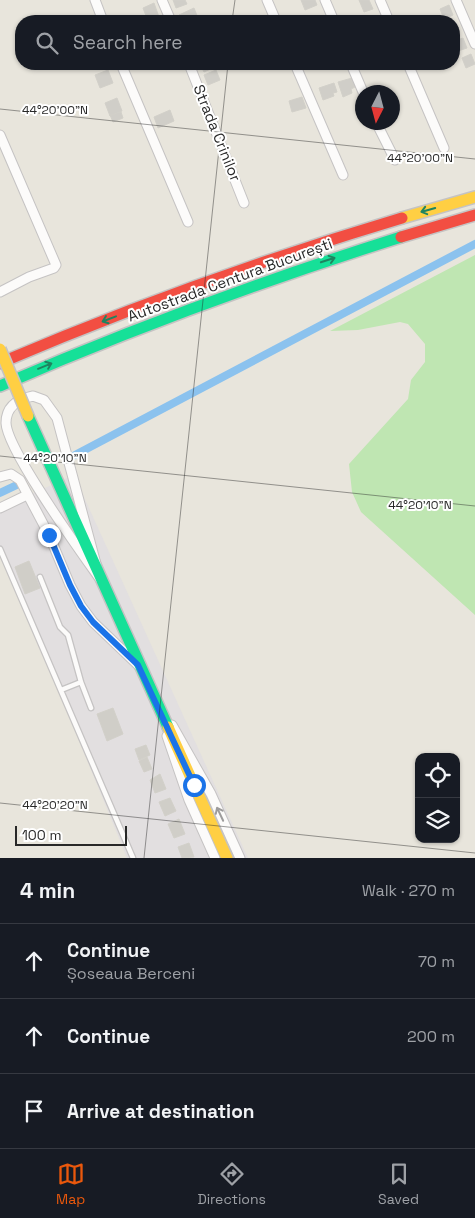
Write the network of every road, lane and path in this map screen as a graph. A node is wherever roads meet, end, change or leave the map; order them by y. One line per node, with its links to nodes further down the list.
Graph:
1 (95, 0): 7 (street)
2 (162, 0): 8 (street)
3 (267, 0): 9 (street)
4 (325, 0): 10 (street)
5 (380, 0): 11 (street)
6 (456, 0): 12 (street)
7 (101, 15)
8 (168, 15)
9 (273, 15)
10 (331, 15)
11 (387, 15)
12 (475, 44)
13 (124, 70): 27 (street)
14 (191, 70): 25 (street, Strada Crinilor)
15 (298, 70): 23 (street)
16 (354, 70): 18 (street)
17 (411, 70): 21 (street)
18 (361, 85)
19 (380, 130): 22 (street)
20 (0, 135): 28 (street)
21 (444, 148)
22 (395, 160)
23 (343, 175)
24 (475, 197): 30 (main road, Autostrada Centura București, one-way to 30)
25 (244, 203)
26 (475, 215): 31 (main road, Autostrada Centura București, one-way to 26)
27 (188, 222)
28 (0, 293)
29 (0, 349): 37 (main road, bridge)
30 (0, 363)
31 (0, 386)
32 (0, 477): 33 (street)
33 (27, 495): 34 (street); 38 (street)
34 (0, 508)
35 (0, 549): 40 (lane)
36 (40, 577): 39 (lane)
37 (100, 579): 37 (street); 38 (main road)
38 (138, 665): 42 (main road)
39 (80, 682): 40 (lane); 41 (lane)
40 (62, 690): 43 (lane)
41 (91, 708)
42 (164, 718): 44 (street); 45 (main road); 46 (street, one-way to 42)
43 (133, 858)
44 (215, 858)
45 (227, 858)
46 (240, 858)

